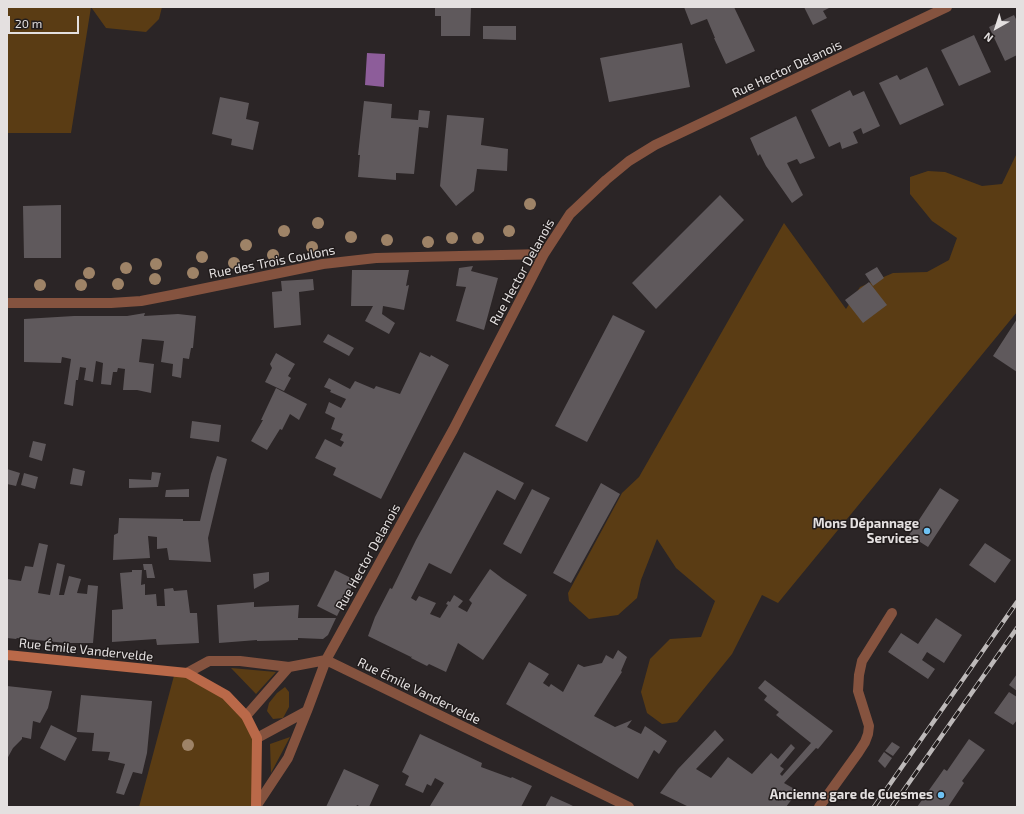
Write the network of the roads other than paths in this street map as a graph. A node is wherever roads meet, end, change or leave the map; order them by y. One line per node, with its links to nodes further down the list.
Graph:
1 (947, 7): 2 (street, Rue Hector Delanois)
2 (544, 254): 3 (street, Rue des Trois Coulons); 6 (street, Rue Hector Delanois)
3 (7, 303)
4 (892, 613): 14 (street)
5 (7, 655): 8 (main road, Rue Émile Vandervelde)
6 (326, 660): 7 (street); 9 (street, Rue Hector Delanois); 13 (street, Rue Émile Vandervelde)
7 (289, 667): 8 (street); 10 (street)
8 (187, 673): 10 (main road, Rue Émile Vandervelde)
9 (307, 711): 11 (street); 12 (street, Rue Hector Delanois)
10 (246, 716): 11 (main road, Rue Émile Vandervelde)
11 (257, 738): 12 (main road, Rue Émile Vandervelde)
12 (257, 806)
13 (629, 807)
14 (819, 807)

